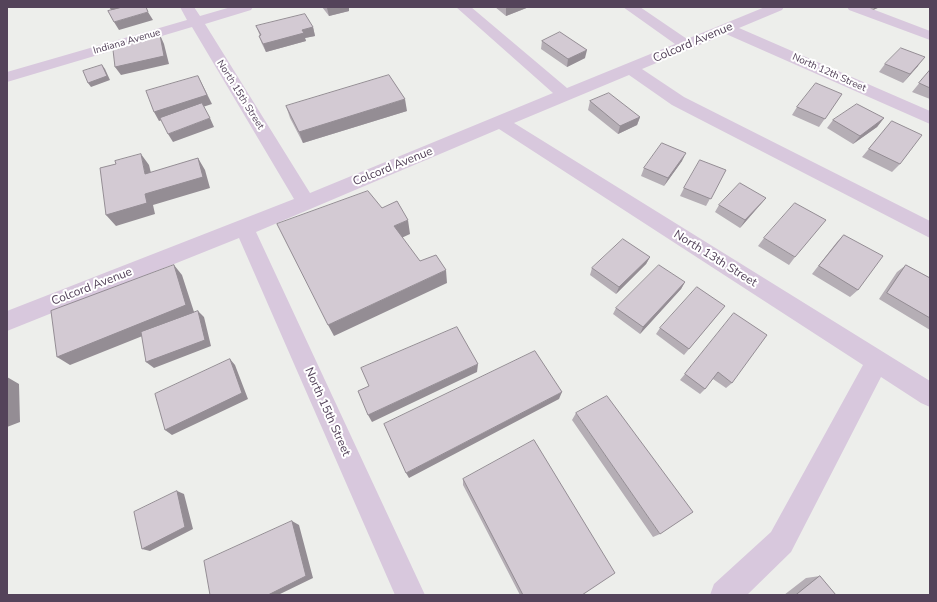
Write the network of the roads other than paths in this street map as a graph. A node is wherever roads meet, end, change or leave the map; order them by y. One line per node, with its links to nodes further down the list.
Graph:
1 (187, 7): 7 (street, North 15th Street)
2 (246, 7): 7 (street, Indiana Avenue)
3 (463, 7): 13 (street)
4 (630, 7): 10 (street)
5 (777, 7): 8 (street, Colcord Avenue)
6 (854, 7): 9 (street)
7 (194, 22): 12 (street, Indiana Avenue); 16 (street, North 15th Street)
8 (728, 29): 10 (street, Colcord Avenue); 14 (street, North 12th Street)
9 (930, 36)
10 (687, 45): 11 (street, Colcord Avenue)
11 (631, 69): 13 (street, Colcord Avenue); 18 (street)
12 (7, 77)
13 (566, 96): 15 (street, Colcord Avenue)
14 (930, 118)
15 (500, 122): 16 (street, Colcord Avenue); 20 (street, North 13th Street)
16 (306, 202): 17 (street, Colcord Avenue)
17 (244, 228): 19 (street, Colcord Avenue); 22 (street, North 15th Street)
18 (930, 230)
19 (7, 321)
20 (877, 362): 21 (street, North 13th Street); 23 (street)
21 (930, 395)
22 (410, 595)
23 (725, 595)

